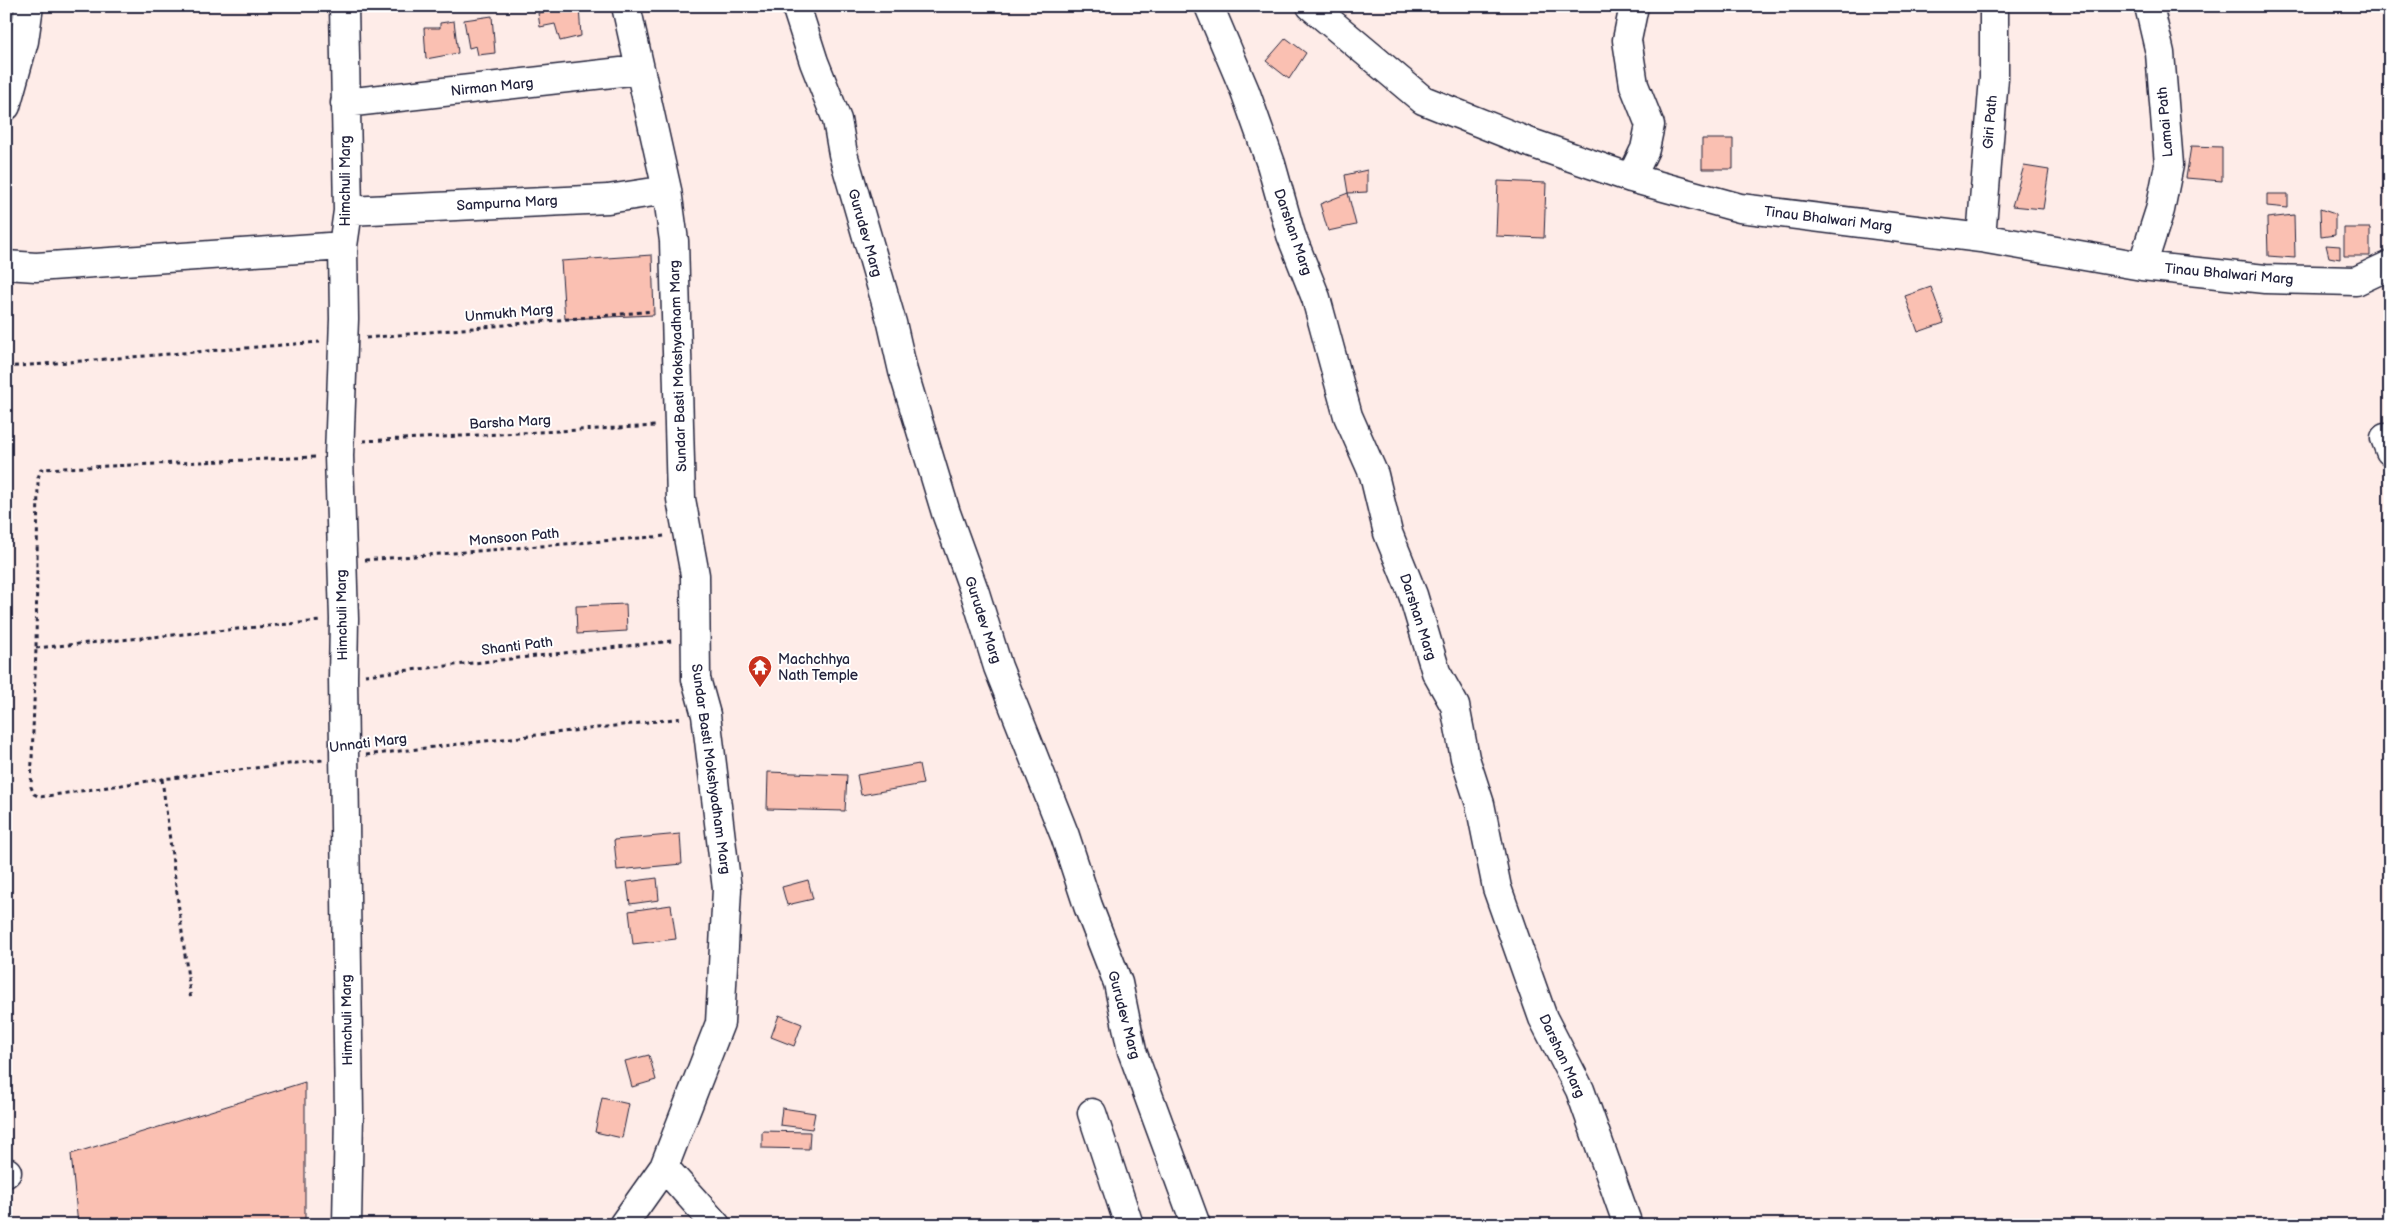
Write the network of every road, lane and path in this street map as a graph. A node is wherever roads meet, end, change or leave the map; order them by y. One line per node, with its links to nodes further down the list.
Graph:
1 (29, 6): 13 (street)
2 (354, 6): 10 (street)
3 (626, 6): 11 (street, Sundar Basti Mokshyadham Marg)
4 (796, 6): 43 (street, Gurudev Marg)
5 (1209, 6): 44 (street, Darshan Marg)
6 (1311, 6): 14 (street, Tinau Bhalwari Marg)
7 (1634, 6): 14 (street)
8 (1994, 6): 17 (street, Giri Path)
9 (2149, 6): 21 (street, Lamai Path)
10 (344, 7): 12 (street, Himchuli Marg)
11 (639, 70): 12 (street, Nirman Marg); 15 (street, Sundar Basti Mokshyadham Marg)
12 (345, 103): 16 (street, Himchuli Marg)
13 (6, 106)
14 (1631, 178): 17 (street, Tinau Bhalwari Marg)
15 (666, 190): 16 (street, Sampurna Marg); 22 (street, Sundar Basti Mokshyadham Marg)
16 (348, 211): 18 (street, Himchuli Marg)
17 (1981, 238): 21 (street, Tinau Bhalwari Marg)
18 (342, 246): 19 (street); 23 (street, Himchuli Marg)
19 (6, 264)
20 (2390, 265): 21 (street, Tinau Bhalwari Marg)
21 (2142, 266)
22 (677, 309): 23 (path, Unmukh Marg); 25 (street, Sundar Basti Mokshyadham Marg)
23 (342, 341): 24 (path, Unmukh Marg); 26 (street, Himchuli Marg)
24 (6, 366)
25 (680, 425): 26 (path, Barsha Marg); 27 (street, Sundar Basti Mokshyadham Marg)
26 (339, 449): 28 (street, Himchuli Marg); 31 (path, Barsha Marg)
27 (688, 534): 28 (path, Monsoon Path); 30 (street, Sundar Basti Mokshyadham Marg)
28 (342, 562): 29 (street, Himchuli Marg)
29 (344, 619): 31 (path); 32 (street, Himchuli Marg)
30 (695, 639): 32 (path, Shanti Path); 33 (street, Sundar Basti Mokshyadham Marg)
31 (36, 648): 35 (path, Unnati Marg)
32 (342, 678): 34 (street, Himchuli Marg)
33 (706, 715): 34 (path, Unnati Marg); 38 (street, Sundar Basti Mokshyadham Marg)
34 (344, 758): 35 (path, Unnati Marg); 39 (street, Himchuli Marg)
35 (162, 779): 36 (path)
36 (191, 1001)
37 (1092, 1112): 42 (street)
38 (664, 1167): 40 (street, Sundar Basti Mokshyadham Marg); 41 (street)
39 (347, 1225)
40 (623, 1225)
41 (716, 1225)
42 (1129, 1225)
43 (1196, 1225)
44 (1628, 1225)

